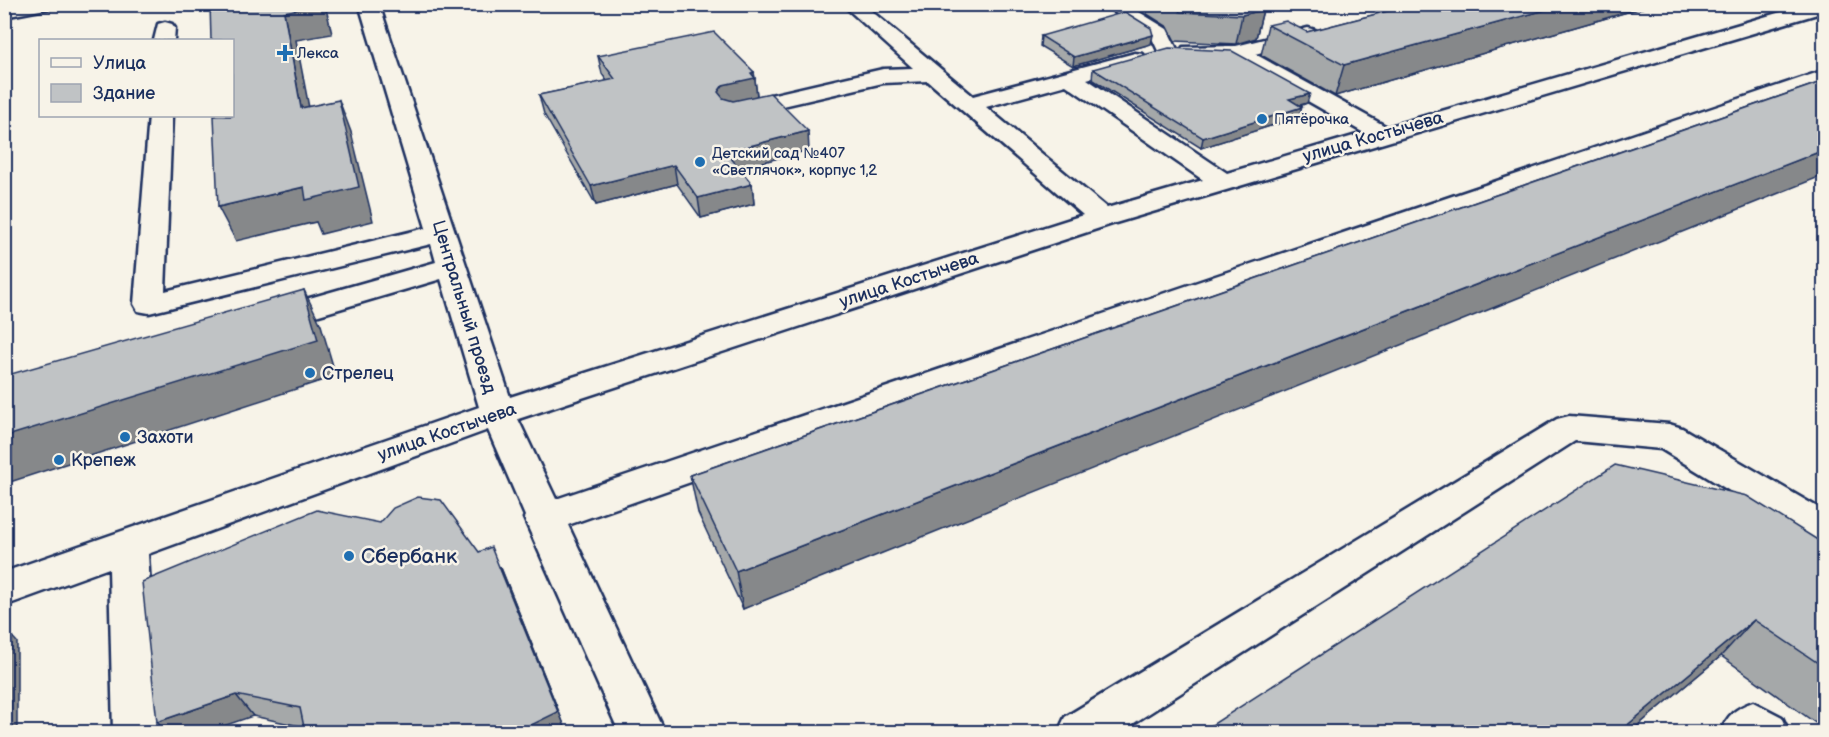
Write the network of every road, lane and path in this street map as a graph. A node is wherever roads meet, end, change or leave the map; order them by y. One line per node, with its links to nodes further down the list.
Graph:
1 (44, 4): 8 (street)
2 (369, 4): 22 (street, Центральный проезд)
3 (851, 4): 13 (street)
4 (1111, 4): 11 (street)
5 (1824, 6): 19 (street, улица Костычева)
6 (1415, 7): 7 (street)
7 (1384, 8): 9 (street)
8 (4, 11)
9 (1359, 21)
10 (1325, 29): 12 (street)
11 (1166, 49): 12 (street); 14 (street)
12 (1236, 52): 19 (street)
13 (935, 74): 16 (street); 17 (street)
14 (1071, 78): 16 (street); 20 (street)
15 (1824, 78): 26 (street)
16 (971, 104): 21 (street)
17 (735, 110)
18 (160, 117): 22 (street)
19 (1383, 134): 20 (street, улица Костычева)
20 (1222, 182): 21 (street, улица Костычева)
21 (1102, 218): 25 (street, улица Костычева)
22 (441, 233): 23 (street, Центральный проезд)
23 (451, 267): 24 (street); 25 (street, Центральный проезд)
24 (245, 327)
25 (498, 413): 26 (street, Центральный проезд); 28 (street, улица Костычева)
26 (543, 518): 31 (street, Центральный проезд)
27 (1824, 529): 32 (street)
28 (128, 546): 29 (street, улица Костычева); 30 (street)
29 (4, 589)
30 (136, 732)
31 (642, 732)
32 (1081, 732)
33 (1744, 732): 34 (street)
34 (1766, 732)

